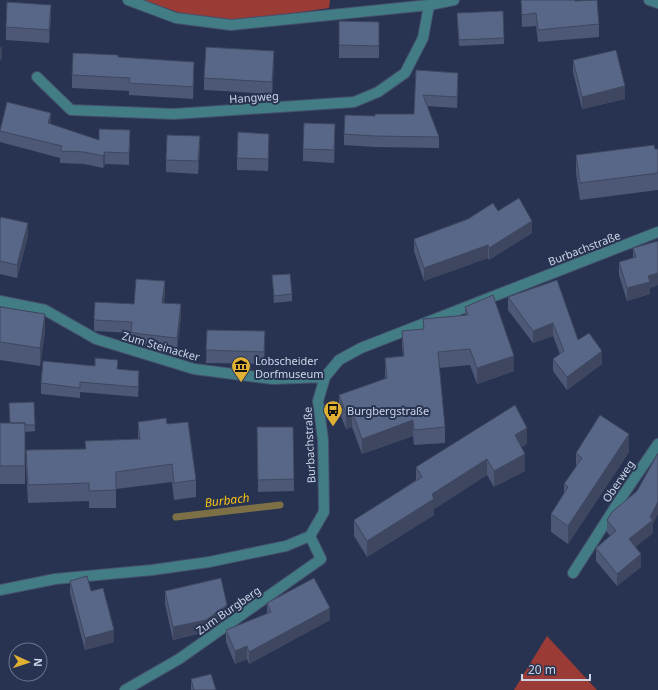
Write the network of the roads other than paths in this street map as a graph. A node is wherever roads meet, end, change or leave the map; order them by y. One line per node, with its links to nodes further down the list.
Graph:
1 (128, 0): 5 (street)
2 (454, 0): 5 (street)
3 (649, 0): 4 (street)
4 (658, 3)
5 (429, 5): 6 (street, Hangweg)
6 (37, 77)
7 (658, 232): 9 (street, Burbachstraße)
8 (0, 301): 9 (street, Zum Steinacker)
9 (325, 377): 11 (street, Burbachstraße)
10 (658, 444): 12 (street, Oberweg)
11 (310, 536): 13 (street); 14 (street, Zum Burgberg)
12 (573, 573)
13 (0, 590)
14 (124, 690)

